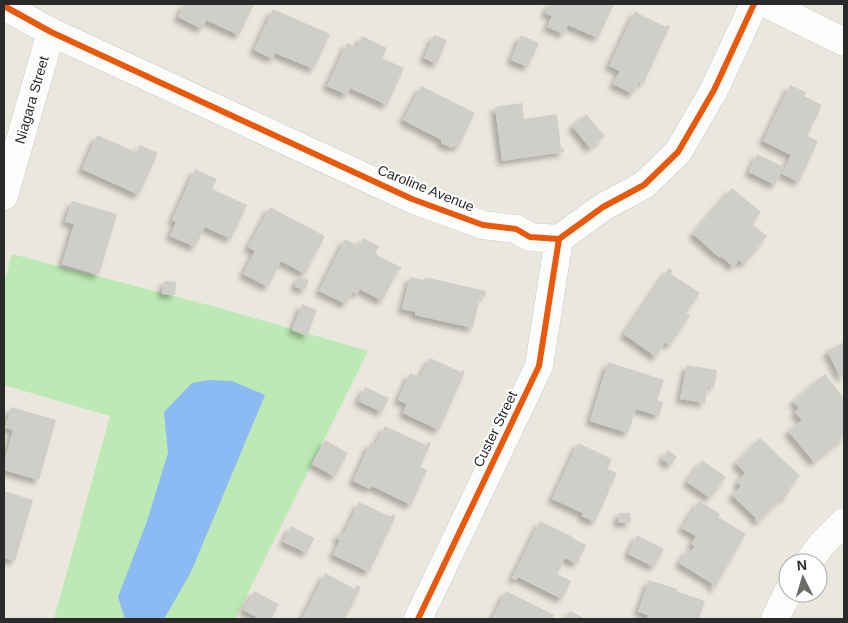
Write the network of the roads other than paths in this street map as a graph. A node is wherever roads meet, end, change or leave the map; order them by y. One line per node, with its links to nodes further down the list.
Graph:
1 (754, 4): 7 (street)
2 (767, 4): 5 (street)
3 (4, 6): 4 (street, Caroline Avenue)
4 (51, 32): 6 (street, Niagara Street); 7 (street, Caroline Avenue)
5 (844, 42)
6 (4, 196)
7 (558, 239): 11 (street, Custer Street)
8 (844, 522): 9 (street)
9 (815, 553)
10 (783, 603): 12 (street)
11 (418, 619)
12 (775, 619)

